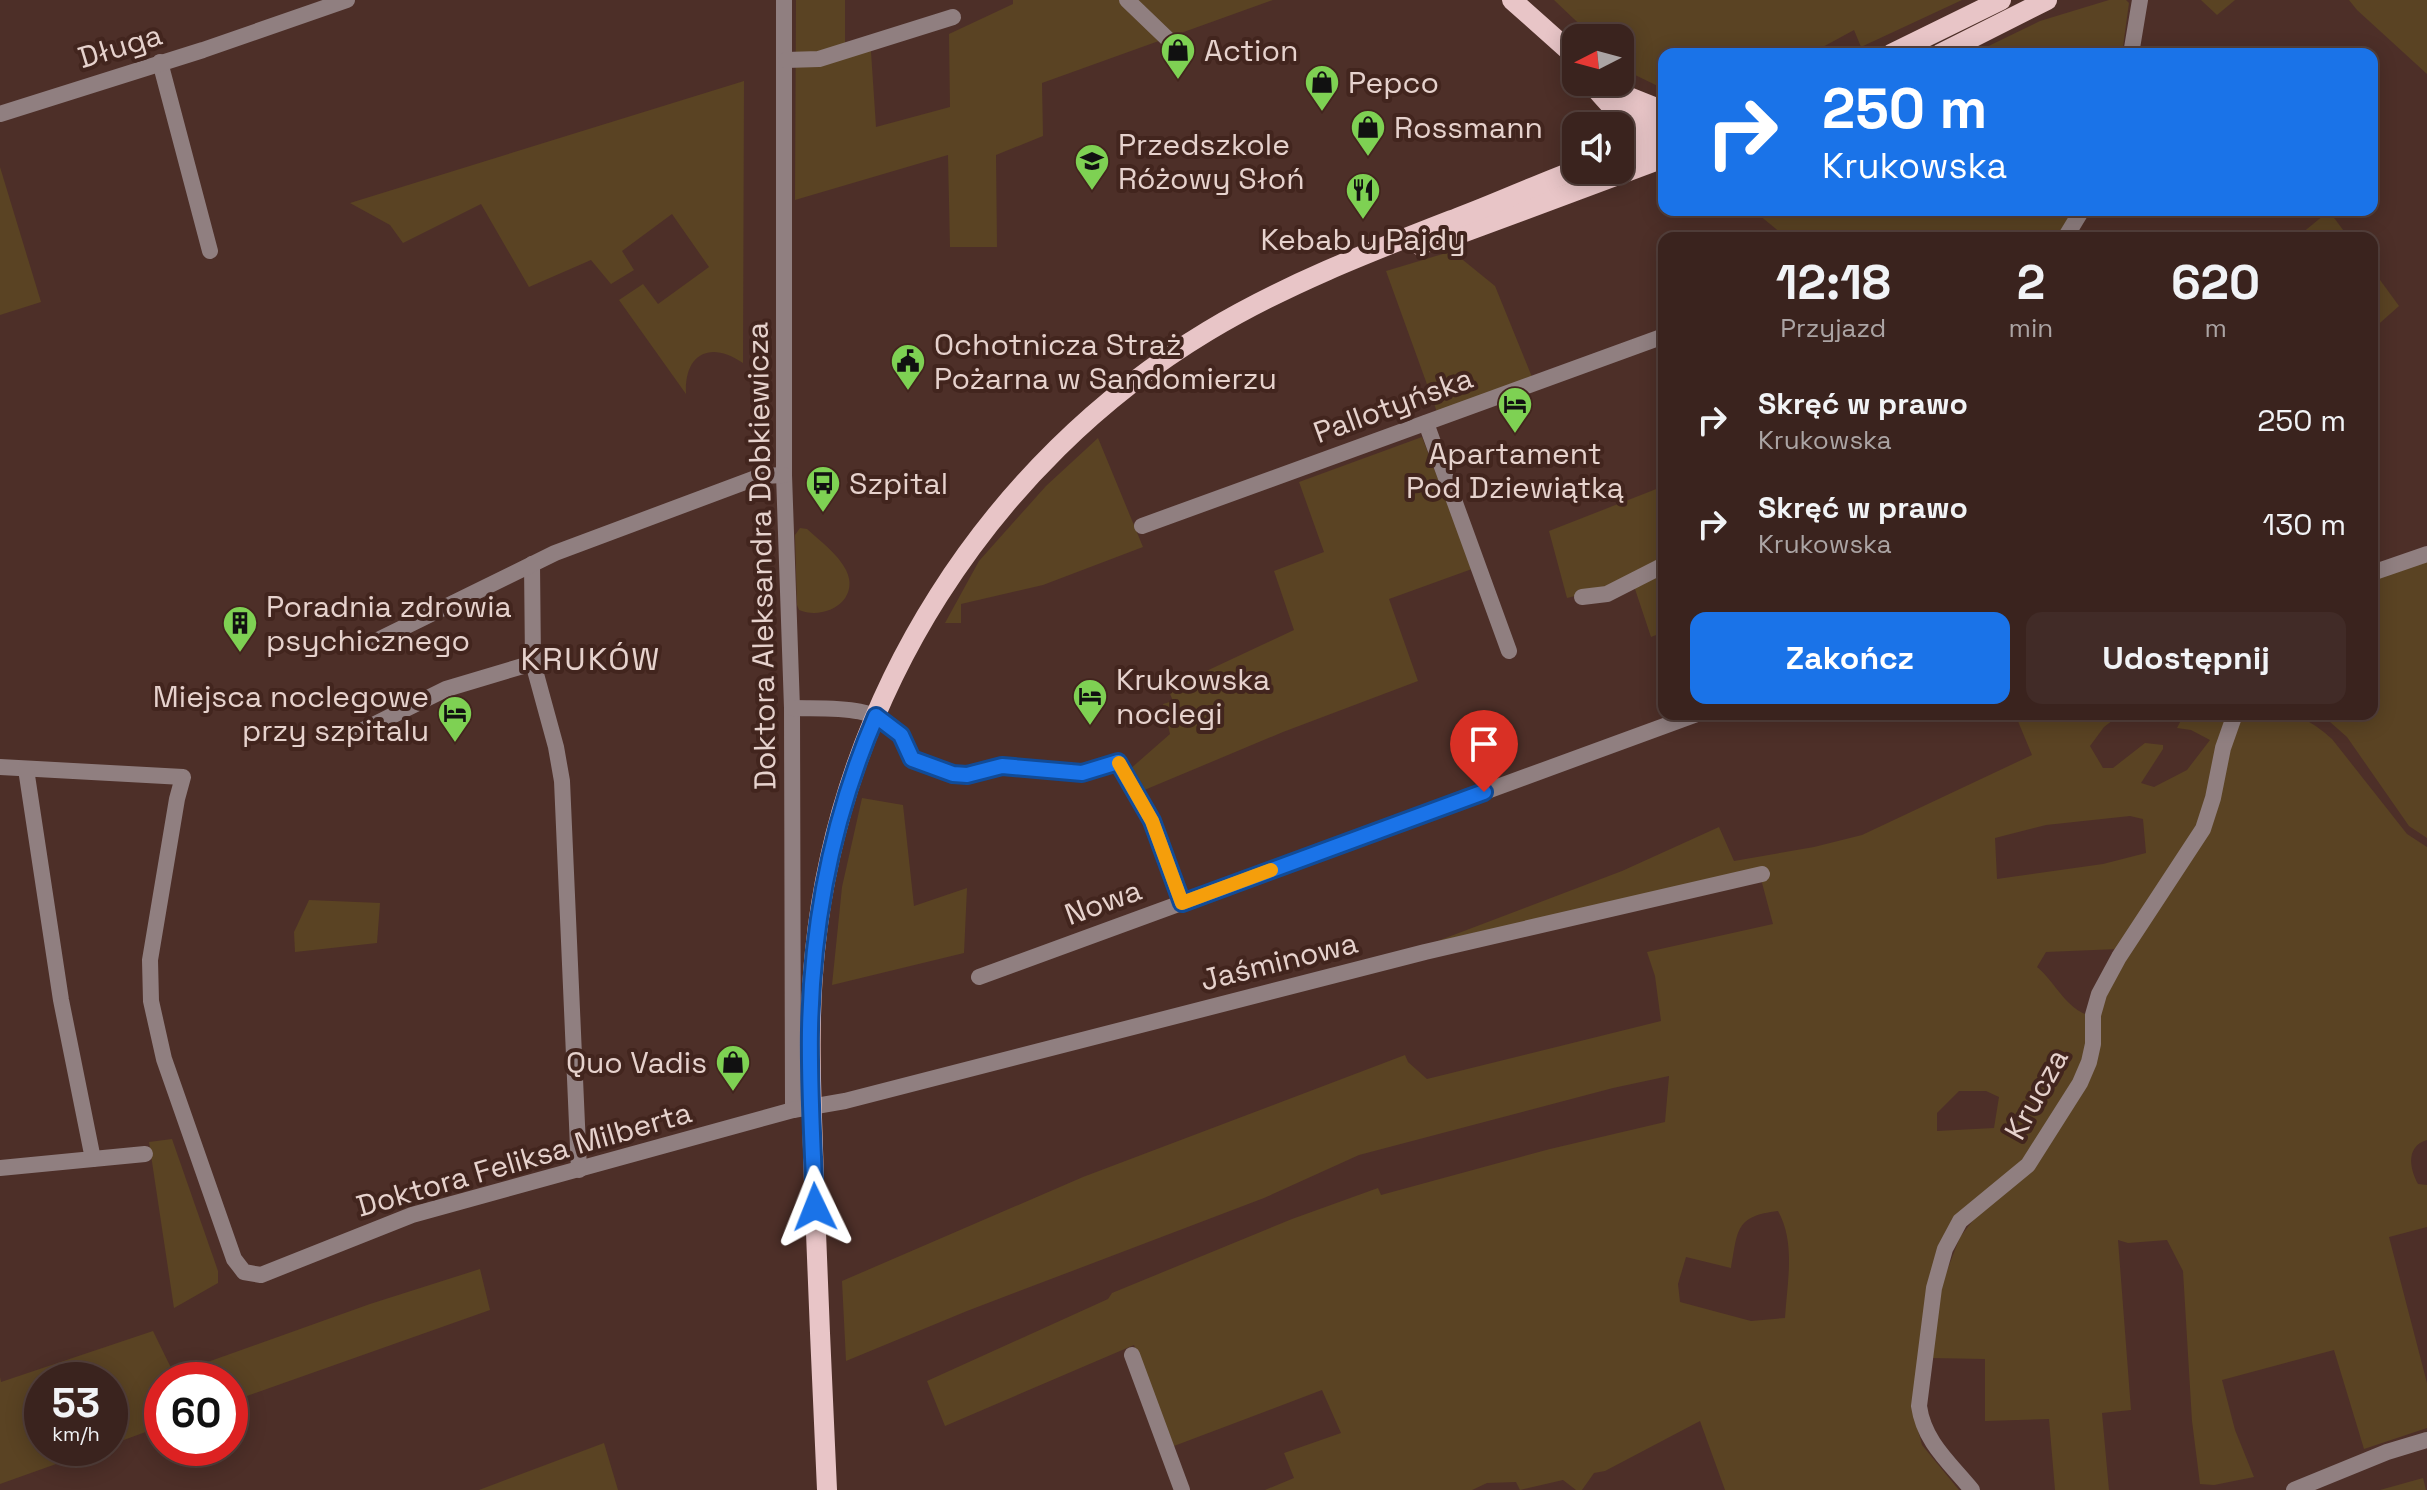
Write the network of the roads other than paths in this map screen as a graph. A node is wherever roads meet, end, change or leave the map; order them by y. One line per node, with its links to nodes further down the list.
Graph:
1 (347, 0): 17 (street, Długa)
2 (784, 0): 16 (street, Doktora Aleksandra Dobkiewicza)
3 (1127, 0): 14 (street)
4 (1512, 0): 9 (main road)
5 (2001, 0): 11 (main road)
6 (2047, 0): 12 (main road)
7 (2140, 0): 13 (street)
8 (953, 17): 16 (street)
9 (1553, 38): 10 (main road); 15 (main road)
10 (1562, 45)
11 (1903, 48)
12 (1952, 48)
13 (2132, 48)
14 (1178, 49)
15 (1562, 49)
16 (786, 60): 30 (street, Doktora Aleksandra Dobkiewicza)
17 (160, 62): 20 (street, Długa); 26 (street)
18 (1615, 102): 19 (main road); 21 (main road)
19 (1658, 110)
20 (0, 114)
21 (1658, 143)
22 (1658, 147): 24 (main road)
23 (1658, 148): 27 (main road)
24 (1634, 151)
25 (1562, 175): 27 (main road)
26 (210, 251)
27 (1353, 261): 41 (main road)
28 (1658, 338): 29 (street, Pallotyńska)
29 (1426, 423): 31 (street, Pallotyńska); 38 (street)
30 (784, 475): 33 (street); 40 (street, Doktora Aleksandra Dobkiewicza)
31 (1142, 526)
32 (2427, 554): 35 (street)
33 (532, 564): 37 (street); 39 (street)
34 (1658, 568): 36 (street)
35 (2378, 571)
36 (1582, 597)
37 (376, 641)
38 (1509, 651)
39 (533, 663): 44 (street); 54 (street)
40 (792, 708): 41 (street); 50 (street, Doktora Aleksandra Dobkiewicza)
41 (876, 716): 48 (street); 50 (main road)
42 (1681, 720): 48 (street, Nowa)
43 (2233, 720): 57 (street, Krucza)
44 (349, 737)
45 (0, 767): 46 (street)
46 (26, 769): 52 (street); 54 (street, Doktora Feliksa Milberta)
47 (1762, 874): 50 (street, Jaśminowa)
48 (1182, 903): 49 (street, Nowa)
49 (979, 977)
50 (802, 1109): 54 (street, Doktora Feliksa Milberta); 58 (main road)
51 (145, 1154): 52 (street)
52 (93, 1159): 53 (street)
53 (0, 1168)
54 (579, 1170)
55 (1132, 1355): 59 (street)
56 (2427, 1440): 60 (street)
57 (1969, 1486)
58 (827, 1490)
59 (1182, 1490)
60 (2294, 1490)

